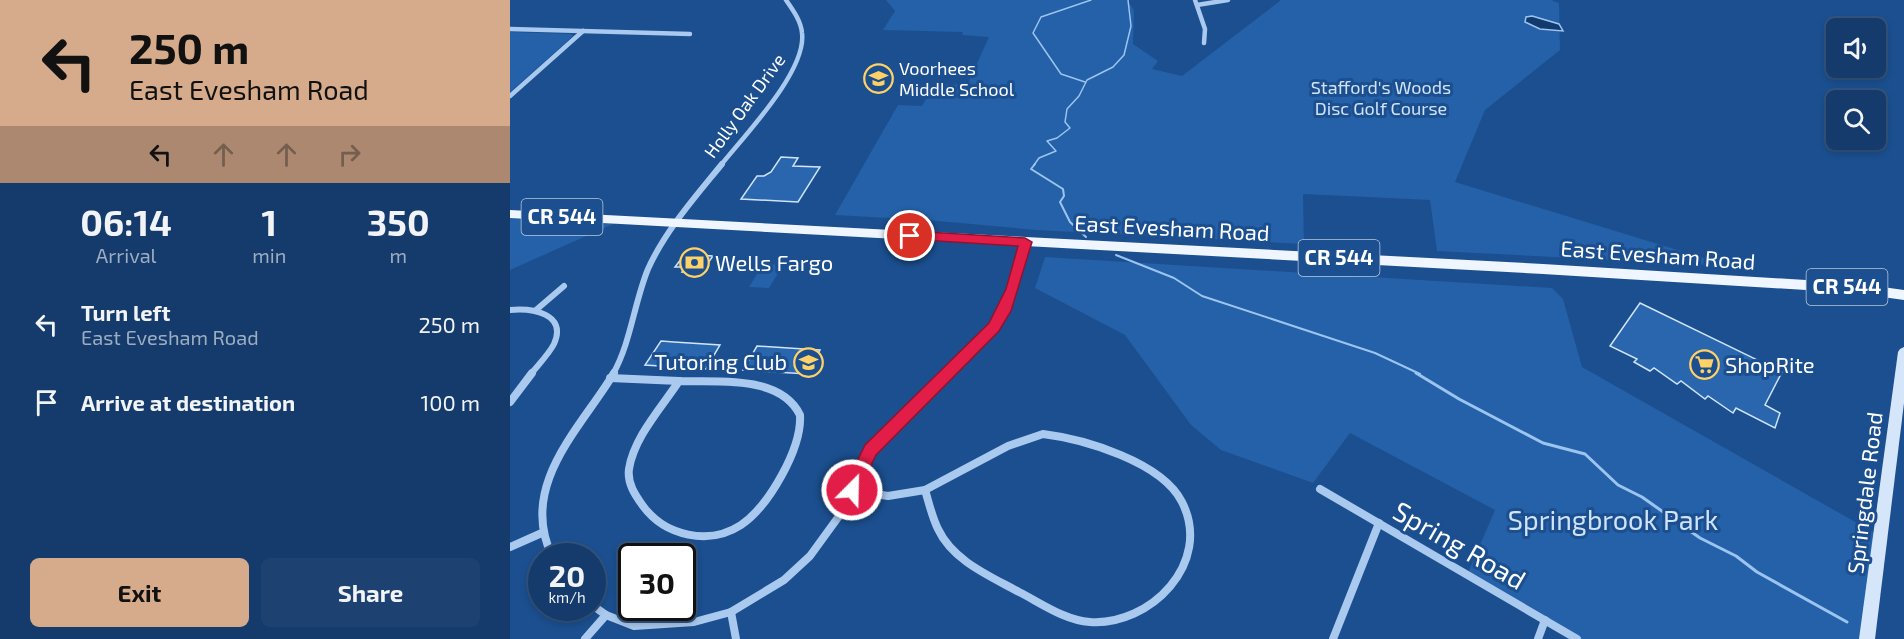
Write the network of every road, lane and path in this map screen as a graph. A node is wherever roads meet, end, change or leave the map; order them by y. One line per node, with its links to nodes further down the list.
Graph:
1 (786, 0): 10 (street, Holly Oak Drive)
2 (1228, 0): 3 (street)
3 (1196, 3): 7 (street)
4 (510, 29): 5 (street)
5 (584, 30): 6 (street); 8 (street)
6 (690, 34)
7 (1204, 43)
8 (510, 96)
9 (510, 214): 10 (main road, East Evesham Road / CR 544)
10 (678, 223): 11 (main road, East Evesham Road / CR 544); 17 (street, Holly Oak Drive)
11 (1025, 242): 13 (main road, East Evesham Road / CR 544); 21 (street)
12 (564, 286): 15 (street)
13 (1904, 295)
14 (510, 310): 15 (street)
15 (536, 310): 19 (street)
16 (1904, 352): 36 (main road, Springdale Road)
17 (610, 378): 18 (street); 24 (street, Holly Oak Drive)
18 (679, 381): 18 (street)
19 (510, 402)
20 (1320, 489): 23 (street, Spring Road)
21 (852, 490): 22 (street); 27 (street)
22 (926, 490): 22 (street)
23 (1379, 524): 29 (street, Spring Road); 33 (street)
24 (544, 532): 25 (street, Holly Oak Drive); 26 (street)
25 (548, 543)
26 (510, 547)
27 (731, 612): 28 (street); 32 (street)
28 (606, 615)
29 (1545, 620): 34 (street); 35 (street, Spring Road)
30 (601, 621): 31 (street)
31 (585, 639)
32 (736, 639)
33 (1333, 639)
34 (1538, 639)
35 (1577, 639)
36 (1867, 639)

